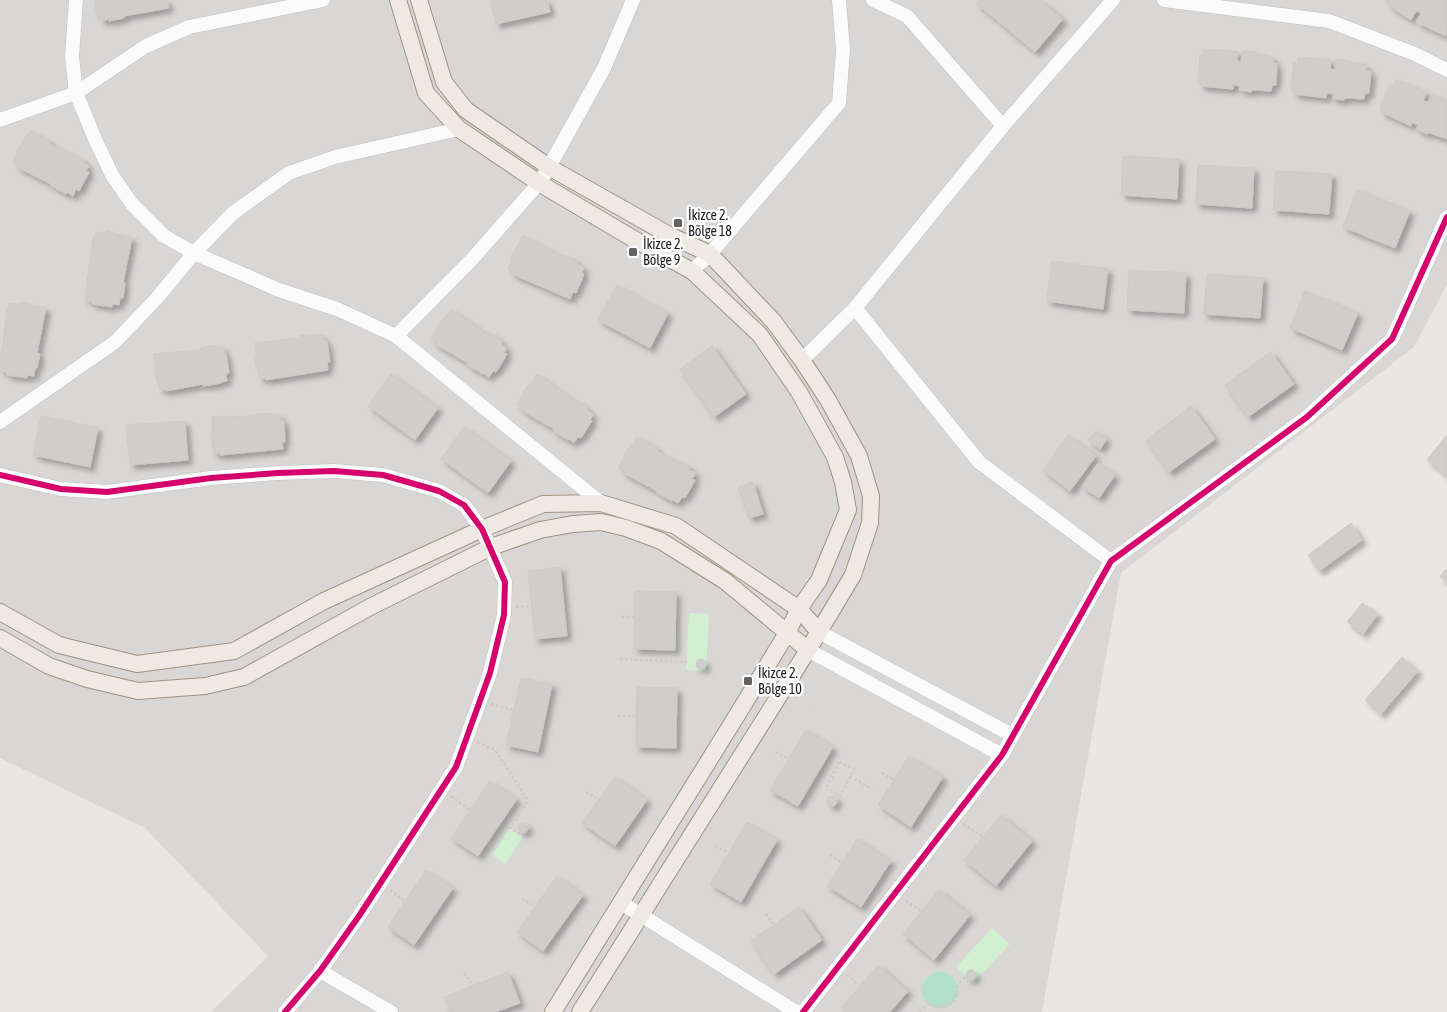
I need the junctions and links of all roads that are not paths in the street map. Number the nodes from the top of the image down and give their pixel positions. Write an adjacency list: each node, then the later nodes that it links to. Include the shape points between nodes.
1 (76, 0): 11 (street, via 72,57)
2 (323, 0): 11 (street, via 189,27 146,46)
3 (398, 0): 14 (main road, via 426,93)
4 (419, 0): 15 (main road, via 444,82 460,103)
5 (632, 0): 15 (street, via 604,68)
6 (839, 0): 19 (street, via 843,50 839,102)
7 (873, 0): 13 (street, via 906,16)
8 (1113, 0): 13 (street)
9 (1164, 0): 10 (street, via 1329,21 1415,54)
10 (1447, 70)
11 (76, 93): 12 (street); 18 (street, via 112,175 132,204 164,236)
12 (0, 120)
13 (1004, 126): 21 (street)
14 (459, 129): 16 (main road); 18 (street, via 335,157 289,173 232,213)
15 (549, 167): 16 (street); 19 (main road, via 669,235)
16 (539, 183): 20 (main road); 22 (street, via 473,258)
17 (1447, 217): 29 (street, via 1392,338 1307,416)
18 (194, 253): 22 (street, via 279,290 337,309); 24 (street, via 115,342)
19 (710, 254): 20 (street); 23 (main road, via 774,322)
20 (692, 271): 30 (main road, via 760,335 799,392 835,457 844,482 848,510 819,580)
21 (855, 308): 23 (street); 29 (street, via 979,462)
22 (396, 336): 26 (street)
23 (802, 360): 32 (main road, via 859,456 871,496 870,523 853,574)
24 (0, 422)
25 (0, 475): 27 (street, via 62,489 106,492 278,473 334,471 383,476 439,491 464,505)
26 (601, 503): 27 (main road, via 543,504); 30 (main road, via 676,526)
27 (482, 529): 28 (street); 31 (main road, via 324,601 234,651 136,664 59,645)
28 (491, 547): 33 (main road, via 540,530 573,524 602,522 626,528 661,541 725,581); 34 (main road, via 370,607 244,677 205,686 138,691 49,666); 40 (street, via 505,582 504,615 490,673 456,767)
29 (1111, 561): 36 (street)
30 (798, 609): 32 (main road); 33 (main road)
31 (0, 612)
32 (819, 632): 35 (main road); 36 (street)
33 (787, 634): 35 (main road); 38 (main road)
34 (0, 638)
35 (808, 650): 37 (street); 39 (main road)
36 (1012, 735): 37 (street)
37 (1002, 755): 46 (street)
38 (620, 902): 39 (street); 43 (main road)
39 (641, 915): 44 (main road); 45 (street)
40 (320, 971): 41 (street); 42 (street)
41 (285, 1012)
42 (391, 1012)
43 (553, 1012)
44 (580, 1012)
45 (796, 1012)
46 (804, 1012)

